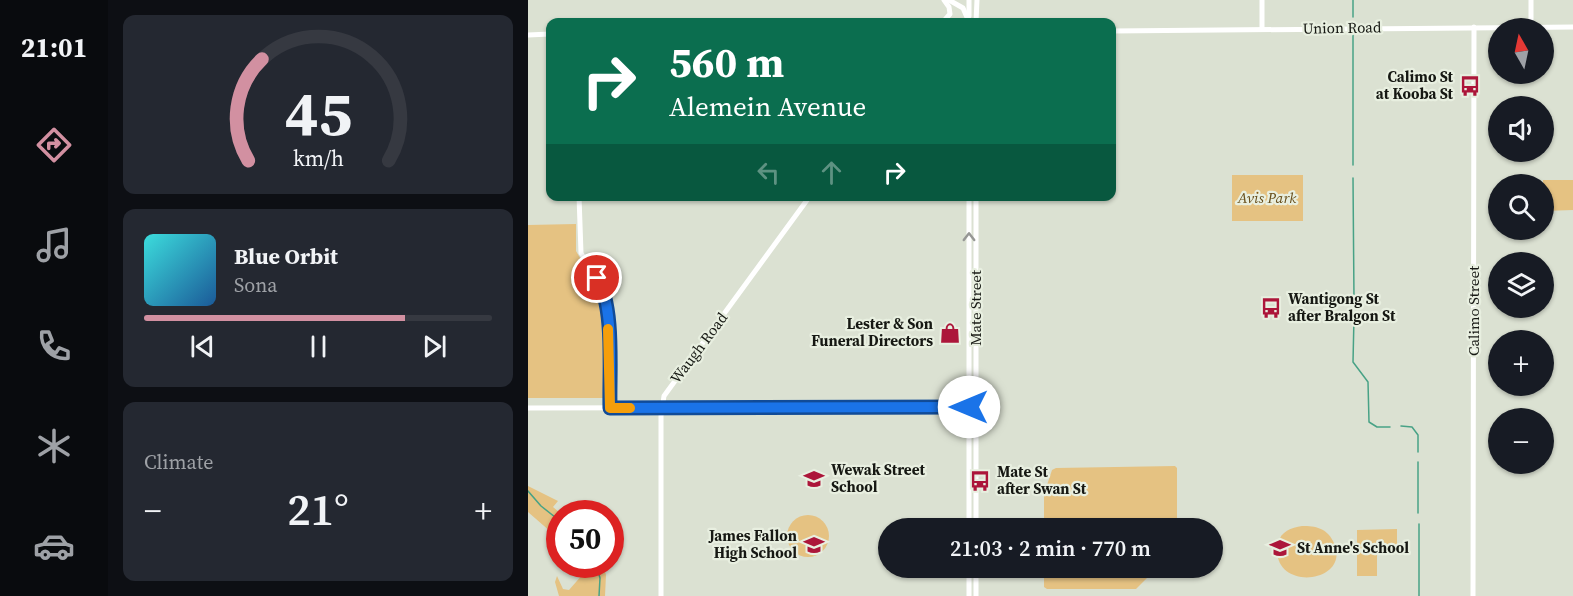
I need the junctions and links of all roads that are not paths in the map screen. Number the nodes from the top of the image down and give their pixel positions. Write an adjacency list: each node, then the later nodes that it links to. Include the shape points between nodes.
1 (944, 0): 8 (main road, via 950,14)
2 (949, 0): 9 (main road, via 963,8)
3 (968, 0): 7 (main road); 10 (main road)
4 (977, 0): 7 (main road)
5 (1262, 0): 17 (main road)
6 (1531, 0): 12 (main road)
7 (976, 11): 11 (main road)
8 (946, 18)
9 (967, 18)
10 (969, 18)
11 (976, 18)
12 (1531, 18)
13 (1474, 27): 14 (main road, Union Road); 17 (main road, Union Road); 36 (main road, Calimo Street)
14 (1488, 27)
15 (1554, 27): 16 (main road, Union Road)
16 (1573, 27)
17 (1262, 29): 18 (main road, Union Road)
18 (1116, 31)
19 (546, 34): 20 (main road)
20 (528, 35)
21 (579, 201): 28 (main road, via 581,253 603,287 607,304)
22 (806, 201): 25 (main road, Waugh Road, via 666,393)
23 (969, 201): 26 (main road, Mate Street, one-way to 23)
24 (976, 201): 26 (main road, Mate Street)
25 (662, 407): 26 (main road); 28 (main road); 33 (main road, Waugh Road)
26 (972, 407): 29 (main road, Mate Street); 30 (main road, Mate Street)
27 (528, 408): 28 (main road)
28 (610, 408)
29 (969, 518)
30 (976, 518)
31 (969, 578): 34 (main road)
32 (976, 578): 35 (main road)
33 (661, 596)
34 (969, 596)
35 (976, 596)
36 (1473, 596)

